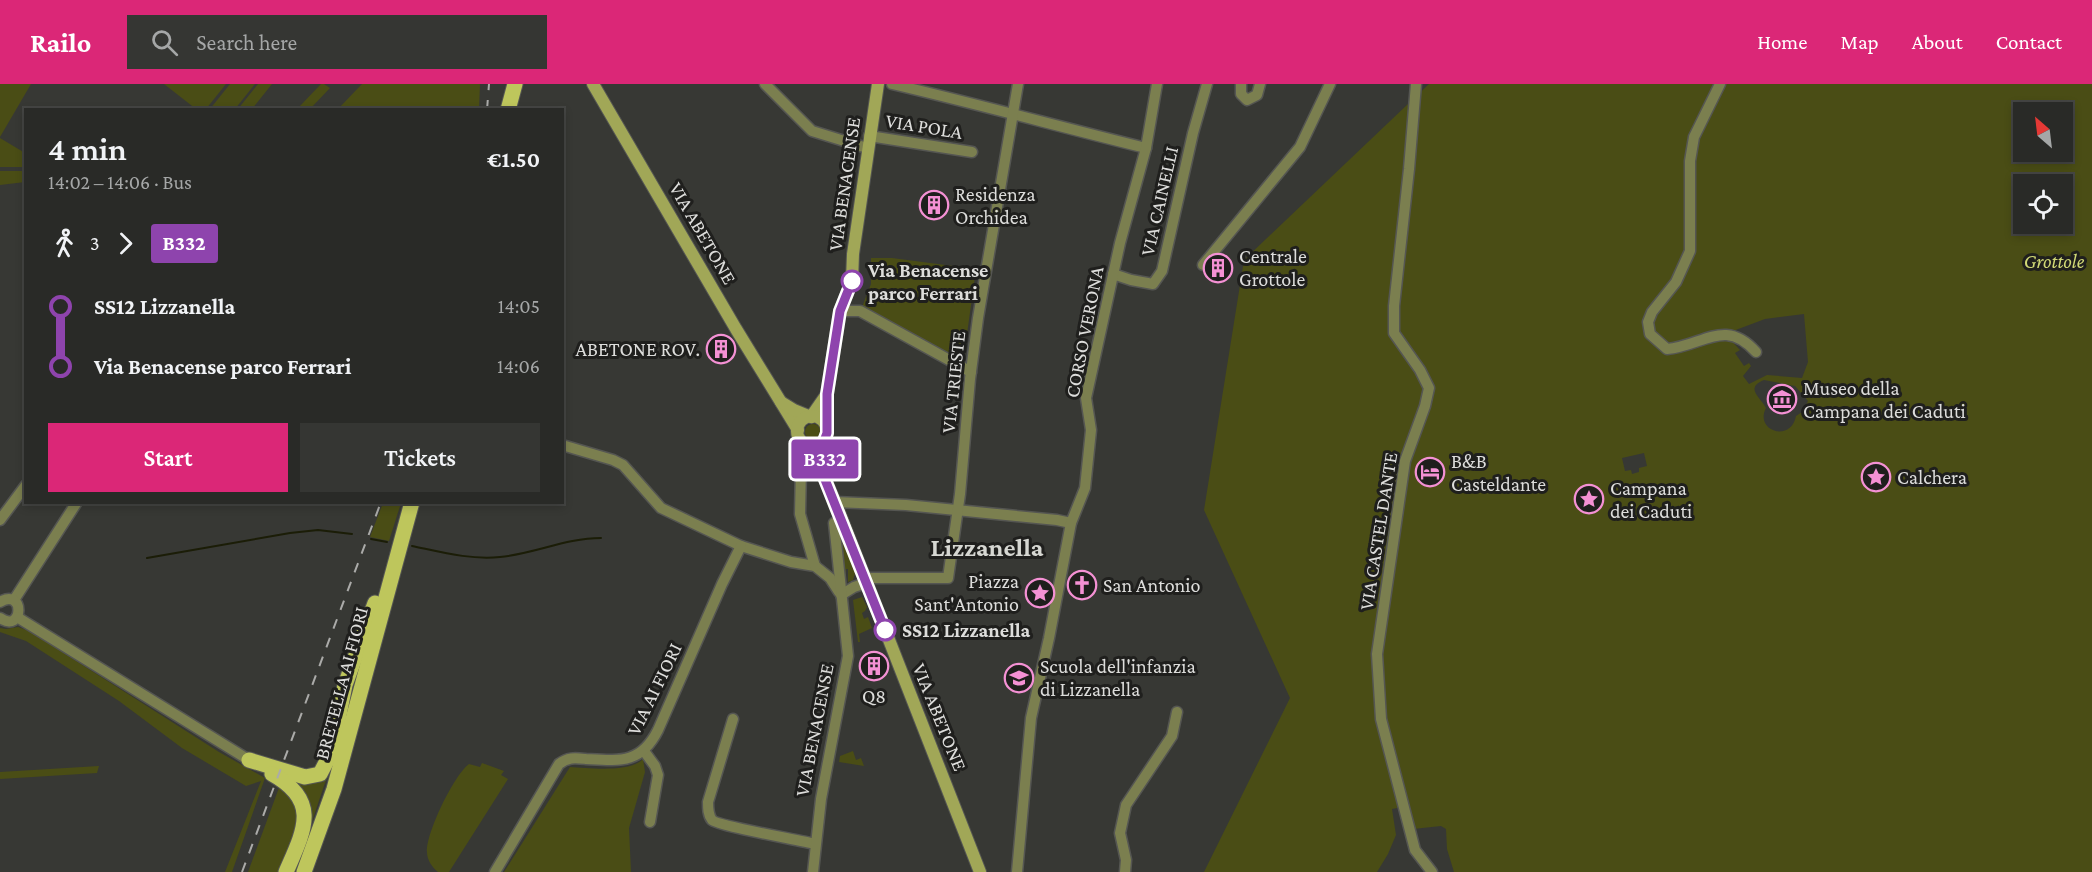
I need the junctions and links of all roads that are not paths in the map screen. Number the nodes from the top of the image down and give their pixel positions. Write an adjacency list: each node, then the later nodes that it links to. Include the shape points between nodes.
1 (515, 84): 14 (main road)
2 (593, 84): 25 (main road, VIA ABETONE)
3 (765, 84): 16 (street, VIA POLA, via 812,131)
4 (878, 84): 16 (main road, VIA BENACENSE)
5 (892, 84): 15 (street)
6 (1018, 84): 15 (street, VIA TRIESTE)
7 (1157, 84): 17 (street, CORSO VERONA)
8 (1207, 84): 20 (street, VIA CAINELLI, via 1162,271 1153,284)
9 (1241, 84): 10 (street, via 1241,94 1247,100 1257,95)
10 (1260, 84)
11 (1330, 84): 19 (street, via 1300,147)
12 (1416, 84): 64 (street, VIA CASTEL DANTE, via 1394,333 1429,388 1405,461 1377,654 1381,719 1415,850)
13 (1720, 84): 22 (street, via 1692,145 1690,251 1676,282 1648,322 1650,334 1667,349 1724,334 1745,340)
14 (509, 108)
15 (1013, 113): 17 (street); 23 (street, VIA TRIESTE)
16 (868, 142): 18 (street, VIA POLA); 21 (main road, VIA BENACENSE, via 852,281)
17 (1146, 148): 20 (street, CORSO VERONA)
18 (972, 153)
19 (1203, 265)
20 (1113, 274): 41 (street, CORSO VERONA, via 1086,398 1091,430 1085,488)
21 (840, 311): 23 (street, via 860,311); 24 (main road, VIA BENACENSE)
22 (1756, 352)
23 (971, 372): 38 (street, VIA TRIESTE)
24 (827, 394): 26 (main road, VIA BENACENSE); 27 (main road, VIA BENACENSE)
25 (780, 402): 26 (main road); 28 (main road, VIA ABETONE)
26 (811, 417): 27 (main road); 28 (main road, via 802,421)
27 (826, 425): 29 (main road)
28 (798, 430): 30 (main road)
29 (824, 441): 30 (main road, via 813,446); 33 (main road)
30 (805, 444): 33 (main road, VIA ABETONE)
31 (564, 446): 43 (street, via 623,465 661,508)
32 (801, 468): 44 (street, via 800,514)
33 (824, 477): 35 (main road, VIA ABETONE)
34 (24, 487): 39 (street)
35 (835, 502): 38 (street); 45 (main road, VIA ABETONE)
36 (76, 504): 47 (street)
37 (411, 504): 42 (main road, BRETELLA AI FIORI)
38 (957, 510): 41 (street); 45 (street, VIA TRIESTE, via 948,578)
39 (0, 520)
40 (834, 523): 46 (street, VIA BENACENSE)
41 (1071, 523): 62 (street, CORSO VERONA, via 1031,718)
42 (401, 539): 54 (main road, via 345,685 324,770 305,777); 58 (main road, BRETELLA AI FIORI, via 334,789)
43 (741, 546): 44 (street); 53 (street, VIA AI FIORI, via 658,730)
44 (815, 566): 46 (street, via 830,578)
45 (865, 580): 46 (street); 61 (main road, VIA ABETONE)
46 (841, 595): 56 (street, VIA BENACENSE, via 848,656)
47 (14, 600): 48 (street); 49 (street, via 19,608)
48 (0, 602)
49 (17, 617): 50 (street, via 8,621); 54 (street)
50 (0, 618)
51 (1177, 712): 63 (street, via 1172,736 1126,805 1120,833)
52 (733, 719): 56 (street, via 708,802 713,821)
53 (644, 751): 55 (street, via 658,775); 59 (street, VIA AI FIORI, via 629,758 570,758 559,764)
54 (249, 760): 57 (main road, via 283,780 303,807 303,831)
55 (650, 822)
56 (815, 844): 60 (street, VIA BENACENSE)
57 (286, 872)
58 (304, 872)
59 (495, 872)
60 (813, 872)
61 (980, 872)
62 (1017, 872)
63 (1125, 872)
64 (1432, 872)

